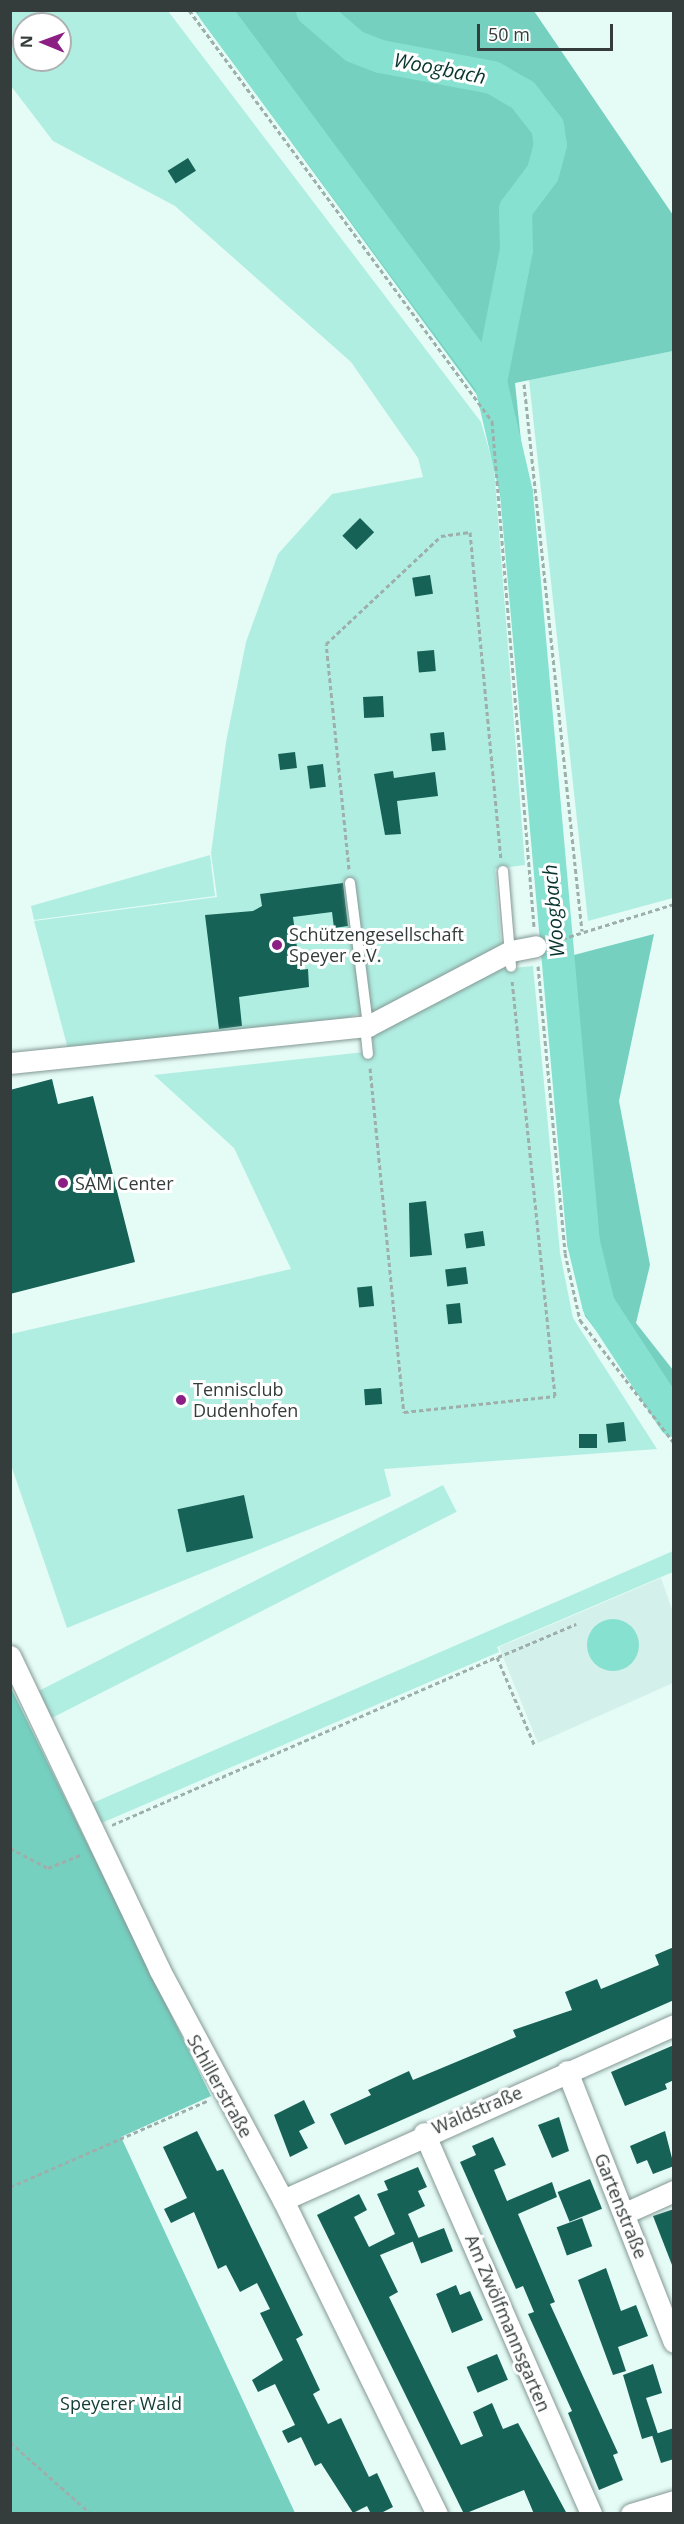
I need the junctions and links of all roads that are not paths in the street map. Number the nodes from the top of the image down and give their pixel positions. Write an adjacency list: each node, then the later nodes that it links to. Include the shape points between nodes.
1 (502, 871): 4 (lane)
2 (350, 883): 5 (lane)
3 (536, 946): 4 (street)
4 (511, 959): 5 (street)
5 (367, 1026): 6 (lane); 7 (street)
6 (368, 1054)
7 (10, 1063)
8 (10, 1656): 13 (street, Schillerstraße, via 223,2095)
9 (674, 2025): 10 (street, Waldstraße)
10 (567, 2071): 11 (street, Waldstraße); 14 (street, Gartenstraße)
11 (424, 2133): 13 (street, Waldstraße); 18 (street, Am Zwölfmannsgarten)
12 (674, 2192): 14 (street)
13 (283, 2200): 17 (street, Schillerstraße)
14 (625, 2213): 15 (street, Gartenstraße)
15 (674, 2342)
16 (674, 2501): 19 (street)
17 (436, 2514)
18 (591, 2514)
19 (631, 2514)

